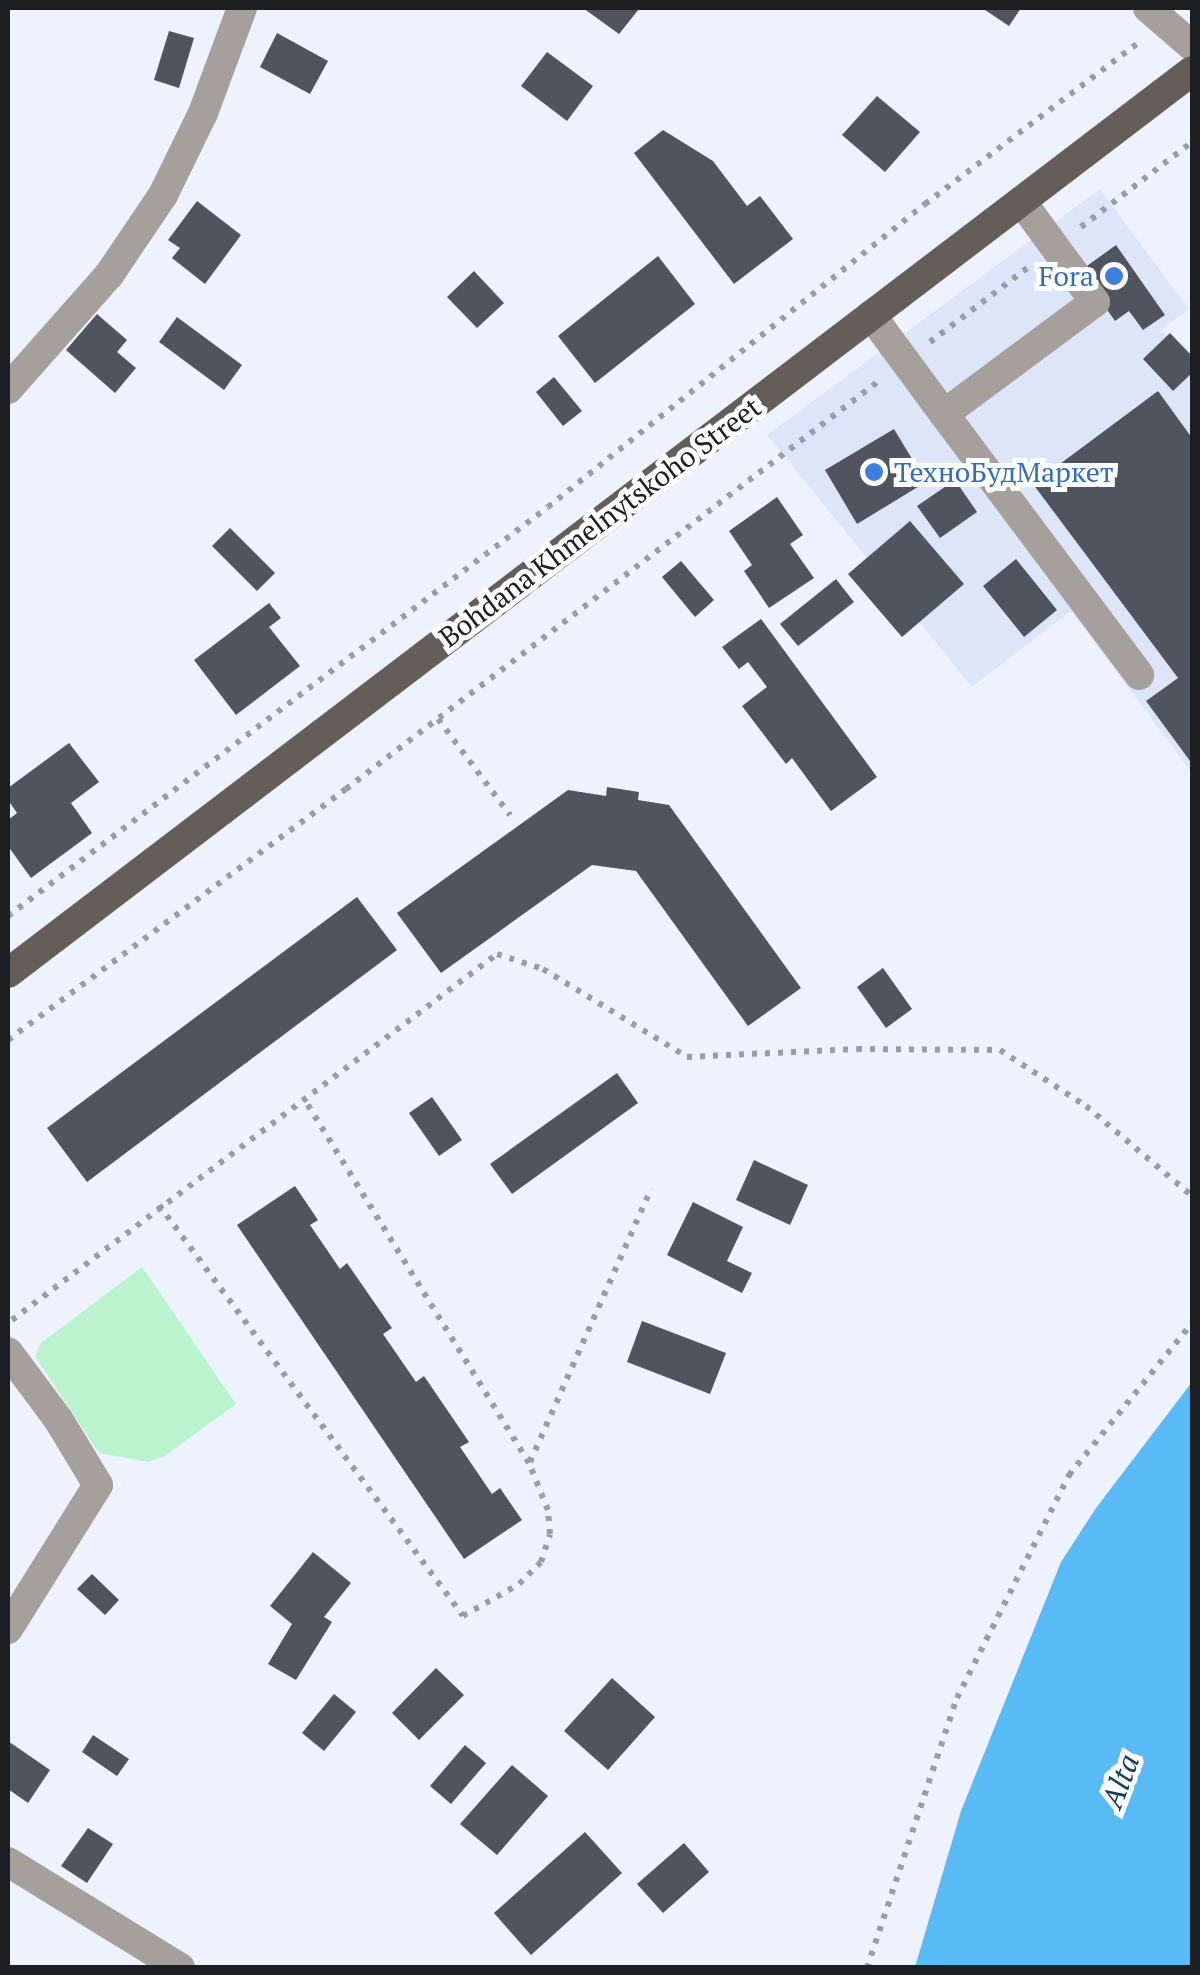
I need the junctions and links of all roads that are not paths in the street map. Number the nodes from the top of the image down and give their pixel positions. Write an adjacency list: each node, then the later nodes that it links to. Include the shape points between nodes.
1 (242, 8): 7 (street, via 203,113 163,194 109,274)
2 (1157, 14): 3 (street)
3 (1192, 46)
4 (1192, 71): 5 (main road, Bohdana Khmelnytskoho Street)
5 (1021, 201): 6 (main road, Bohdana Khmelnytskoho Street); 8 (street, via 1096,302)
6 (871, 315): 8 (street); 10 (main road, Bohdana Khmelnytskoho Street)
7 (8, 389)
8 (944, 414): 9 (street)
9 (1139, 675)
10 (8, 973)
11 (8, 1352): 12 (street, via 98,1485)
12 (8, 1629)
13 (8, 1862): 14 (street)
14 (180, 1968)

